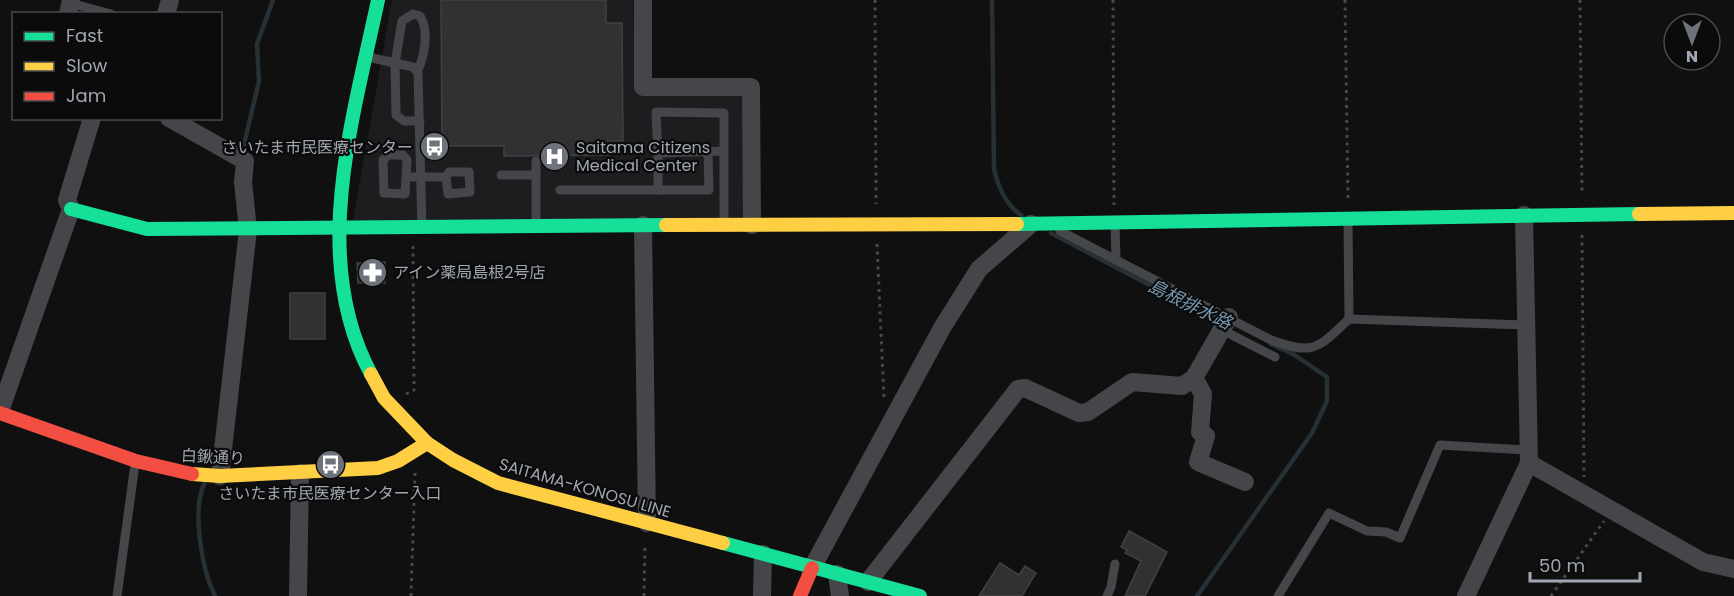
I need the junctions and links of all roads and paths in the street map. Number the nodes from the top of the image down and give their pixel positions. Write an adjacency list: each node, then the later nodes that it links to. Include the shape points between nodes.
1 (378, 0): 9 (street, SAITAMA-KONOSU LINE)
2 (643, 0): 35 (street, via 643,87 751,87)
3 (875, 0): 36 (path)
4 (1113, 0): 31 (path)
5 (1345, 0): 30 (path)
6 (1580, 0): 29 (path)
7 (70, 5): 8 (lane)
8 (102, 12)
9 (367, 57): 10 (lane); 39 (street, SAITAMA-KONOSU LINE, via 342,189)
10 (395, 63): 11 (lane); 11 (lane, via 402,21 415,14 424,25 424,57); 14 (lane, via 396,115 401,120)
11 (417, 71): 14 (lane)
12 (91, 120): 26 (street, via 67,200)
13 (173, 120): 40 (street, via 245,161)
14 (420, 121): 22 (lane)
15 (708, 152): 16 (lane); 17 (lane); 25 (lane, via 709,190)
16 (724, 152): 17 (lane, via 724,113 657,112); 34 (lane)
17 (658, 153): 25 (lane)
18 (536, 161): 20 (lane)
19 (501, 175): 20 (lane)
20 (536, 175): 37 (lane)
21 (407, 177): 21 (lane, via 405,194 384,193 385,156 405,157); 22 (lane)
22 (421, 177): 23 (lane); 38 (lane)
23 (446, 177)
24 (560, 190): 25 (lane)
25 (658, 190)
26 (71, 209): 40 (street, via 147,229); 48 (street)
27 (1734, 213): 29 (street)
28 (1524, 215): 29 (street); 30 (street); 44 (street)
29 (1582, 215): 57 (path)
30 (1348, 219): 31 (street); 42 (lane)
31 (1114, 222): 32 (street); 41 (lane)
32 (1038, 224): 36 (street); 41 (lane); 49 (street, via 979,269 942,328)
33 (643, 225): 34 (street); 37 (street); 59 (street)
34 (724, 225): 35 (street)
35 (752, 225): 36 (street)
36 (876, 225): 49 (path)
37 (536, 226): 38 (street)
38 (417, 227): 39 (street); 47 (path, via 414,390)
39 (339, 228): 40 (street); 50 (street, SAITAMA-KONOSU LINE, via 343,304 362,361 385,401)
40 (248, 230): 55 (street)
41 (1116, 260): 43 (lane)
42 (1349, 319): 43 (lane, via 1320,346 1298,349); 44 (lane)
43 (1226, 324): 45 (lane); 46 (street)
44 (1525, 325): 51 (street)
45 (1275, 357)
46 (1194, 378): 56 (street, via 1203,394 1200,432 1206,436 1198,462); 65 (street, via 1182,386 1132,382 1088,412 1079,413 1025,388 1018,389)
47 (405, 395)
48 (0, 412): 52 (street, 白鍬通り)
49 (886, 434): 62 (street)
50 (427, 443): 53 (street, 白鍬通り, via 378,468); 59 (street, SAITAMA-KONOSU LINE, via 498,483)
51 (1528, 456): 57 (street); 75 (lane, via 1440,445 1400,538 1367,531 1329,513); 76 (street)
52 (136, 461): 55 (street, 白鍬通り); 66 (lane)
53 (300, 473): 55 (street, 白鍬通り); 67 (street)
54 (415, 473): 68 (path)
55 (212, 476)
56 (1245, 482)
57 (1584, 494): 58 (street)
58 (1611, 510): 63 (street, via 1703,562); 77 (path)
59 (647, 523): 60 (street, SAITAMA-KONOSU LINE); 69 (path)
60 (763, 554): 62 (street, SAITAMA-KONOSU LINE); 70 (street)
61 (1115, 564): 74 (lane)
62 (812, 568): 64 (street, SAITAMA-KONOSU LINE); 71 (street)
63 (1734, 569)
64 (837, 574): 65 (street, SAITAMA-KONOSU LINE); 72 (street)
65 (868, 582): 73 (street, SAITAMA-KONOSU LINE)
66 (117, 596)
67 (298, 596)
68 (411, 596)
69 (644, 596)
70 (762, 596)
71 (800, 596)
72 (840, 596)
73 (920, 596)
74 (1107, 596)
75 (1278, 596)
76 (1466, 596)
77 (1551, 596)

